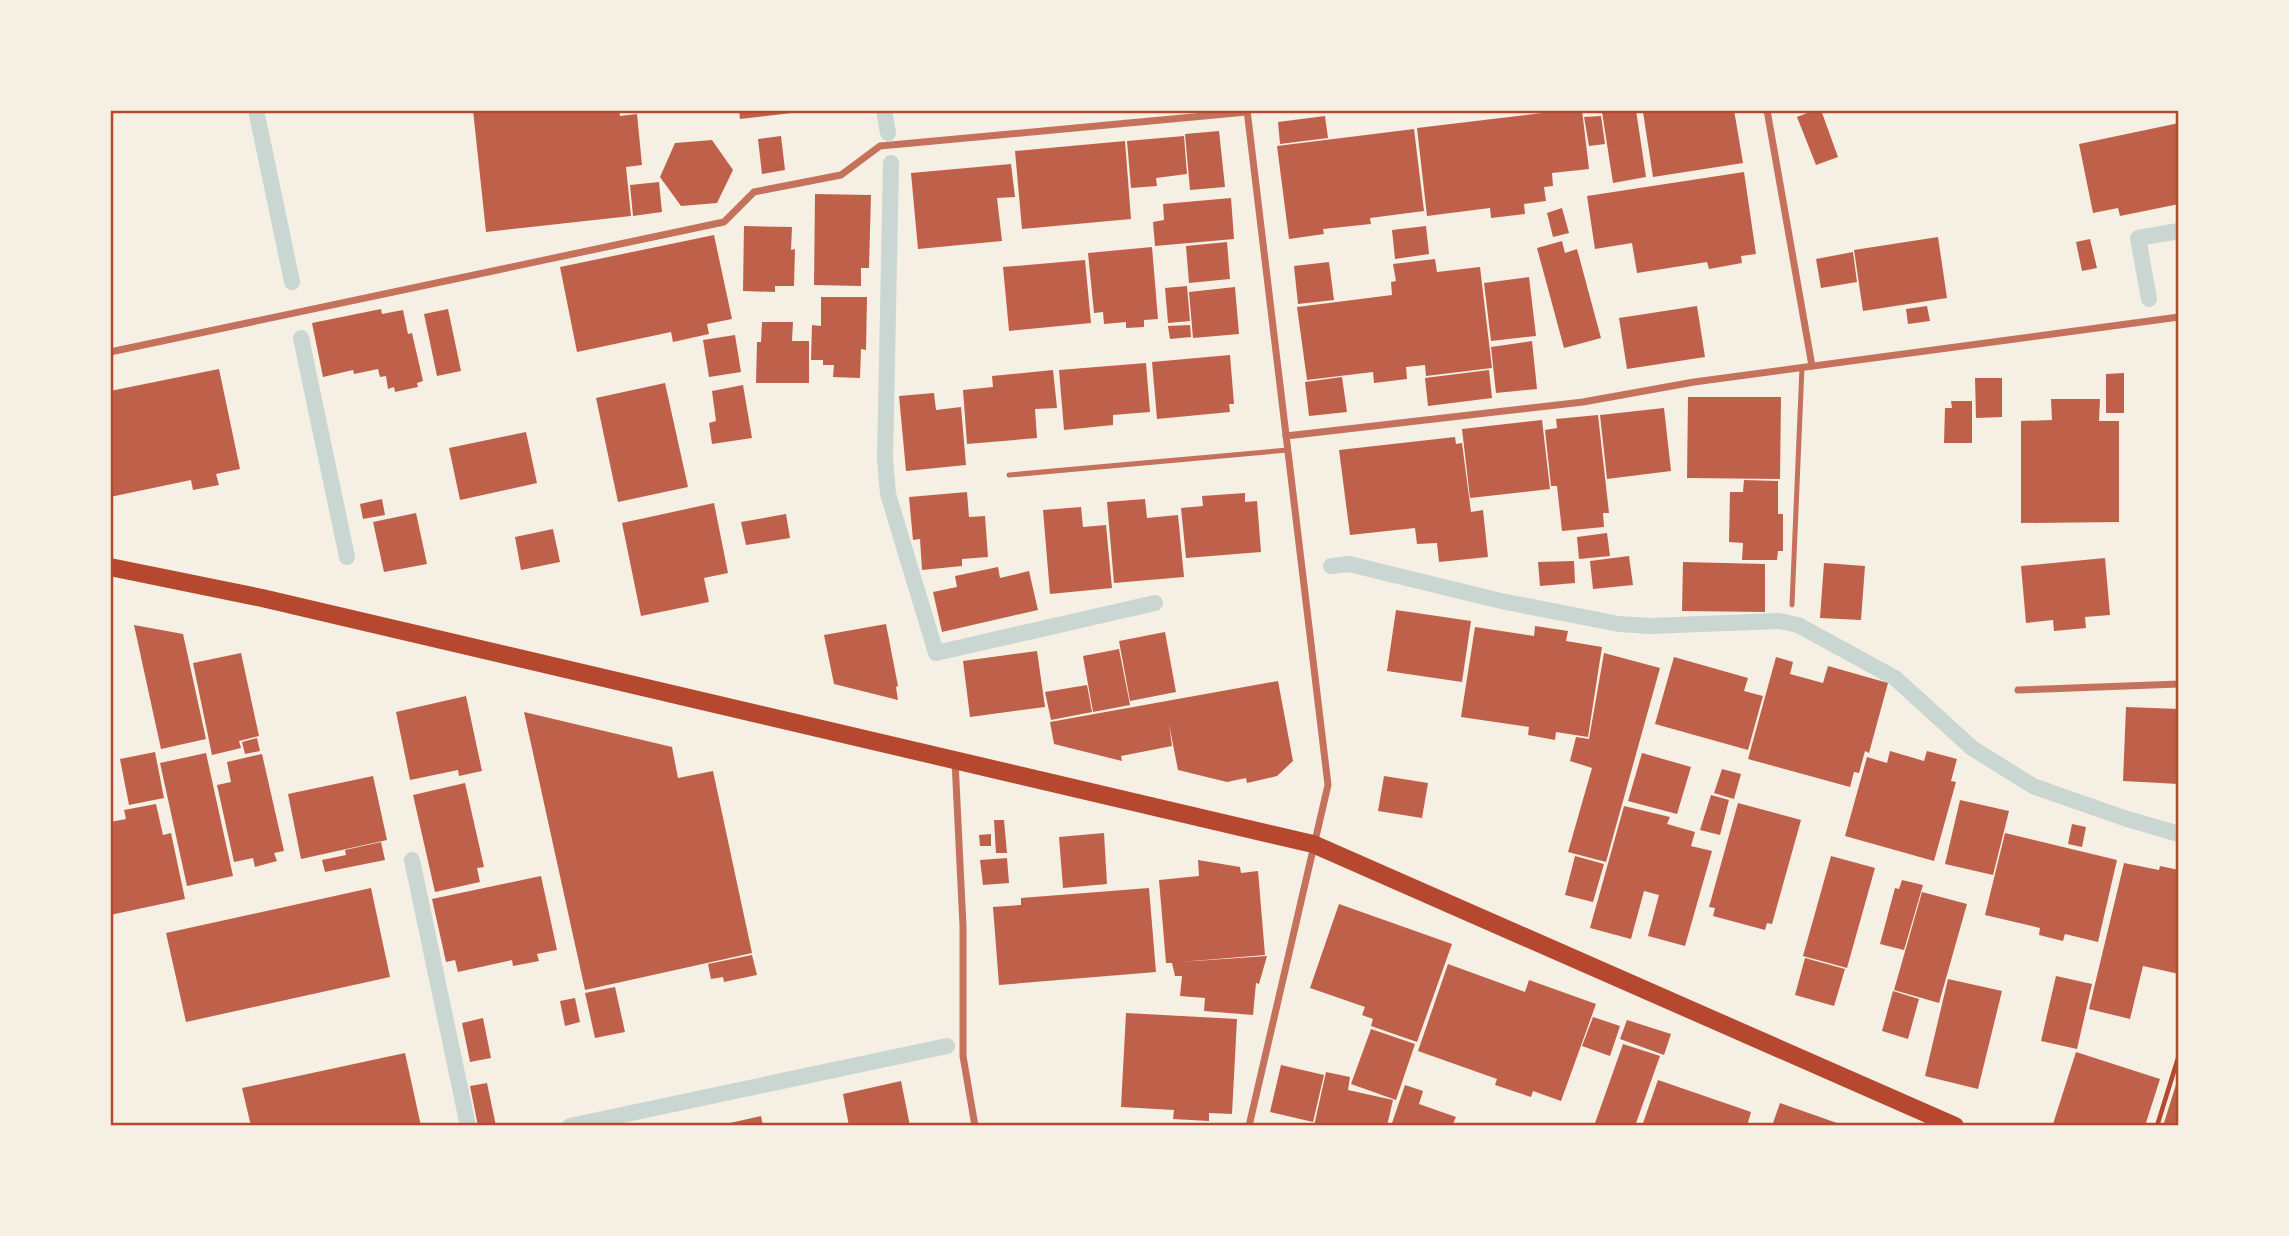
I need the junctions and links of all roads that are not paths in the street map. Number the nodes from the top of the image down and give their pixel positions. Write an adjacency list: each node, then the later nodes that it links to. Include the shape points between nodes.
1 (1767, 110): 5 (street)
2 (1247, 111): 4 (street, via 880,146 841,175 754,192 723,222); 7 (street)
3 (2179, 317): 5 (street)
4 (110, 352)
5 (1812, 366): 6 (street)
6 (1802, 367): 7 (street, via 1583,402); 11 (lane)
7 (1286, 436): 8 (street)
8 (1288, 450): 9 (lane); 15 (street, via 1328,785)
9 (1009, 475)
10 (110, 568): 14 (main road, via 275,601)
11 (1792, 605)
12 (2179, 684): 13 (street)
13 (2018, 690)
14 (955, 760): 15 (main road); 16 (street, via 963,926 963,1056)
15 (1313, 844): 17 (street); 18 (main road)
16 (975, 1126)
17 (1249, 1126)
18 (1955, 1126)

